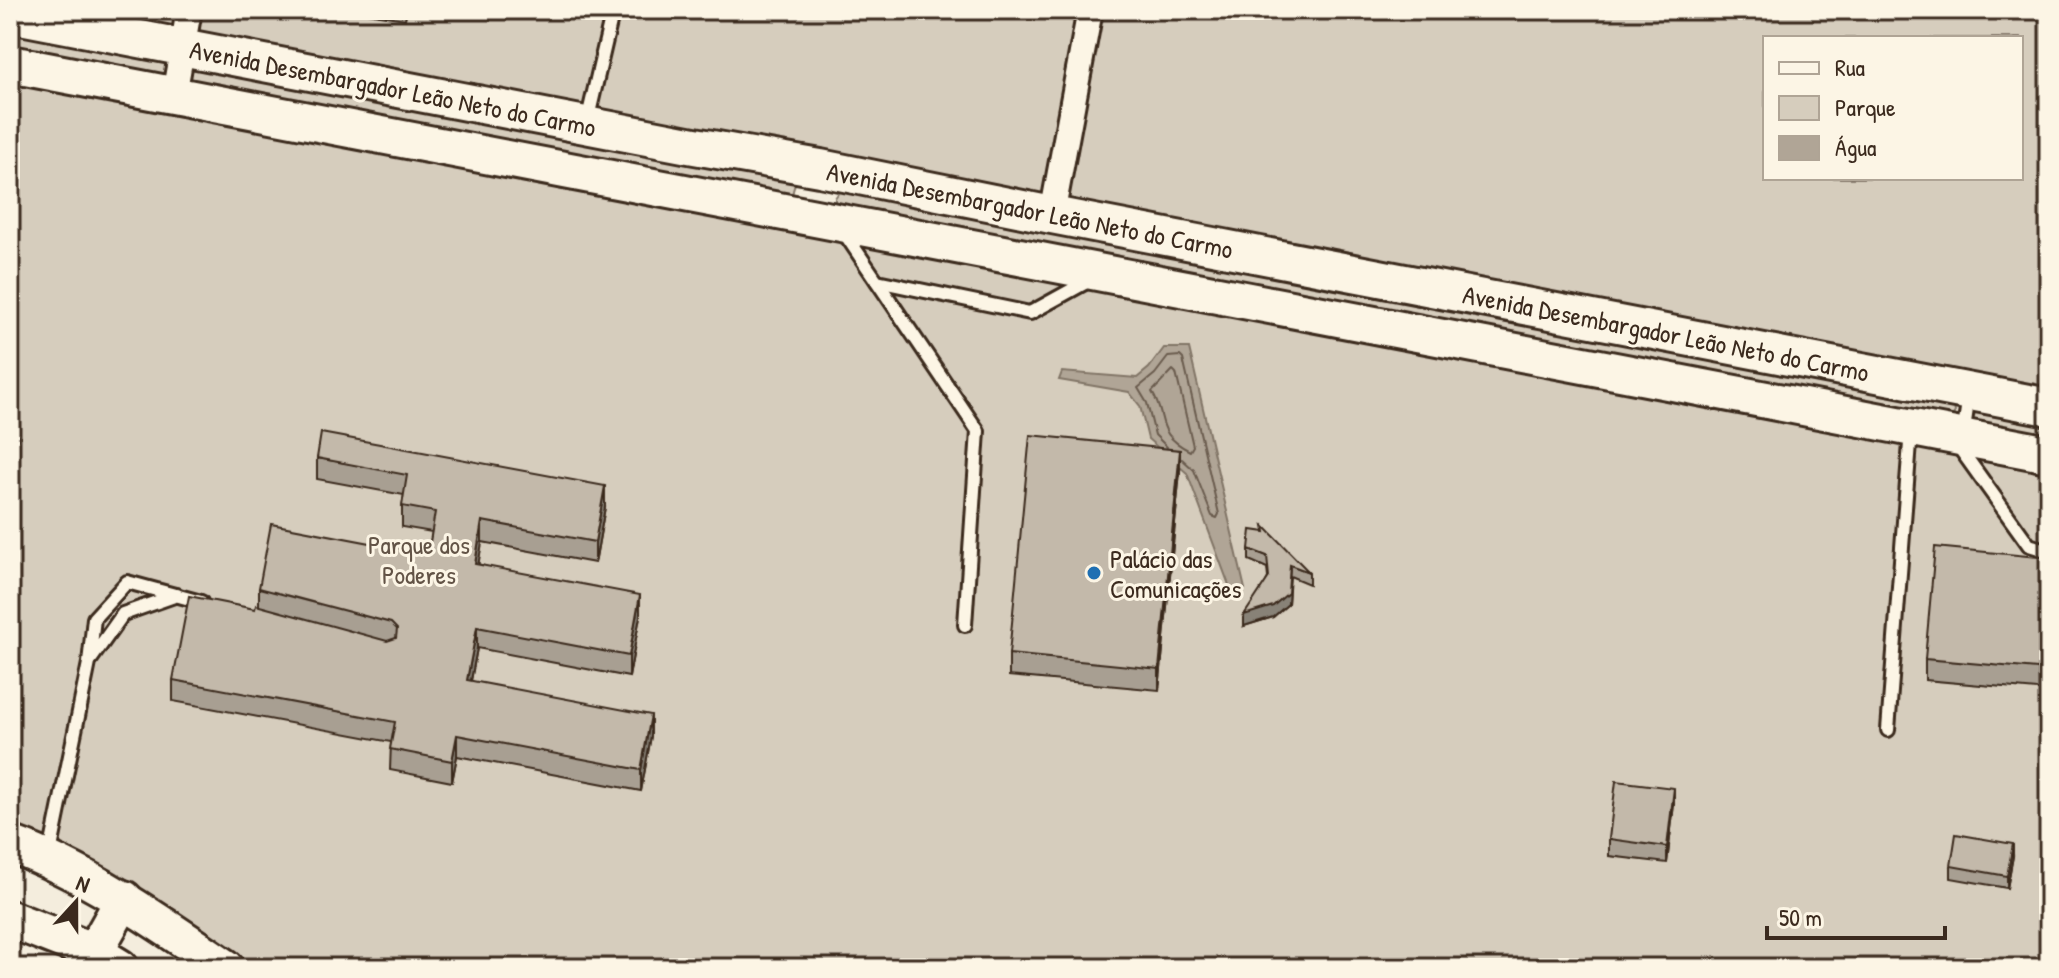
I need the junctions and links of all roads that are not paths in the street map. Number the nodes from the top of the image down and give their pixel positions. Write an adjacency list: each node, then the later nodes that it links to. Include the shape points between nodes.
1 (189, 10): 6 (street)
2 (613, 10): 9 (lane)
3 (1090, 10): 11 (street)
4 (10, 14): 5 (main road, Avenida Desembargador Leão Neto do Carmo)
5 (79, 20): 6 (main road, Avenida Desembargador Leão Neto do Carmo)
6 (182, 47): 8 (street); 9 (main road, Avenida Desembargador Leão Neto do Carmo)
7 (10, 64): 8 (main road, Avenida Desembargador Leão Neto do Carmo)
8 (174, 95): 12 (main road, Avenida Desembargador Leão Neto do Carmo)
9 (587, 125): 10 (main road, Avenida Desembargador Leão Neto do Carmo)
10 (820, 168): 11 (main road, Avenida Desembargador Leão Neto do Carmo); 12 (main road)
11 (1052, 215): 15 (main road, Avenida Desembargador Leão Neto do Carmo)
12 (824, 220): 13 (main road, Avenida Desembargador Leão Neto do Carmo); 14 (lane)
13 (1104, 273): 14 (lane, via 1030,313); 17 (main road, Avenida Desembargador Leão Neto do Carmo)
14 (877, 281): 23 (lane, via 978,431)
15 (1970, 392): 16 (main road, Avenida Desembargador Leão Neto do Carmo); 18 (lane)
16 (2049, 407)
17 (1911, 427): 18 (main road, Avenida Desembargador Leão Neto do Carmo); 25 (lane)
18 (1962, 437): 19 (main road, Avenida Desembargador Leão Neto do Carmo); 20 (lane, via 1961,450 2029,545)
19 (2049, 454)
20 (2049, 551)
21 (177, 595): 22 (lane); 24 (lane, via 123,614); 24 (lane, via 127,582 94,618)
22 (207, 603)
23 (965, 625)
24 (89, 663): 27 (lane)
25 (1888, 730)
26 (10, 844): 27 (main road)
27 (49, 858): 28 (main road)
28 (124, 899): 30 (main road); 31 (main road)
29 (10, 919): 30 (main road)
30 (107, 960)
31 (226, 968)

